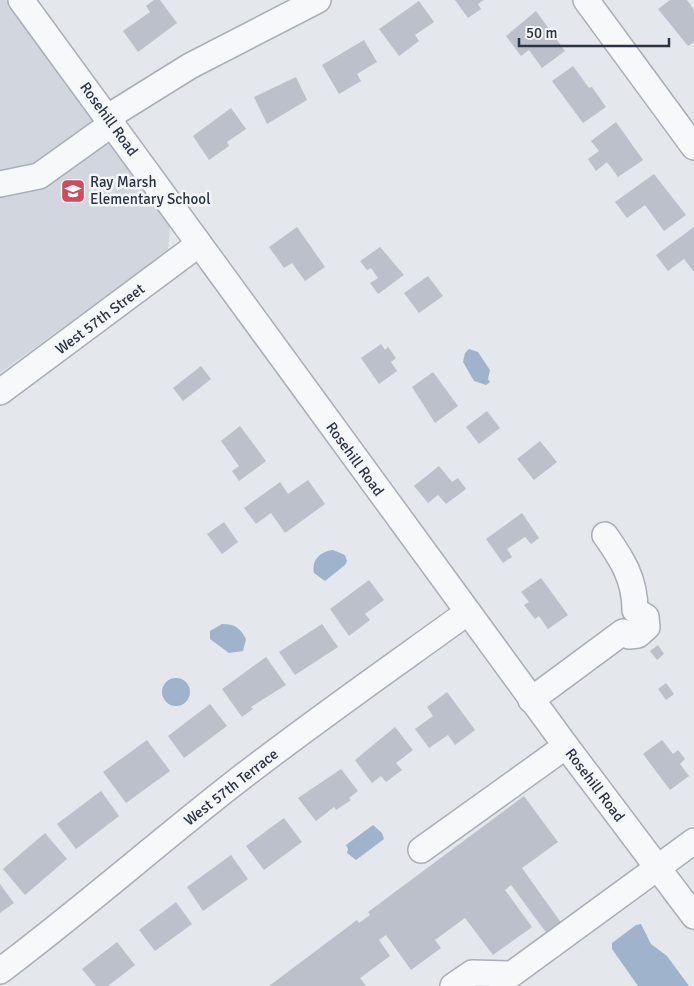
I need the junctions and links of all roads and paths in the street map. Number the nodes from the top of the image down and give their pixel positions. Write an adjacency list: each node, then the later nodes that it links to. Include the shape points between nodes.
1 (20, 0): 4 (street, Rosehill Road)
2 (318, 0): 4 (street, via 190,66)
3 (586, 0): 5 (street)
4 (110, 120): 6 (street, via 39,176); 7 (street, Rosehill Road)
5 (694, 146)
6 (0, 184)
7 (199, 244): 8 (street, West 57th Street); 10 (street, Rosehill Road)
8 (0, 392)
9 (605, 535): 11 (street, via 630,576 635,610 646,617 647,627 635,636 623,632)
10 (468, 612): 11 (street, Rosehill Road); 17 (street, West 57th Terrace, via 240,779)
11 (532, 700): 12 (street, Rosehill Road)
12 (566, 746): 14 (street); 15 (street, Rosehill Road)
13 (694, 841): 15 (street)
14 (422, 850)
15 (658, 868): 16 (street, Rosehill Road); 18 (street)
16 (694, 916)
17 (0, 971)
18 (516, 980): 19 (street, via 472,973)
19 (453, 986)

